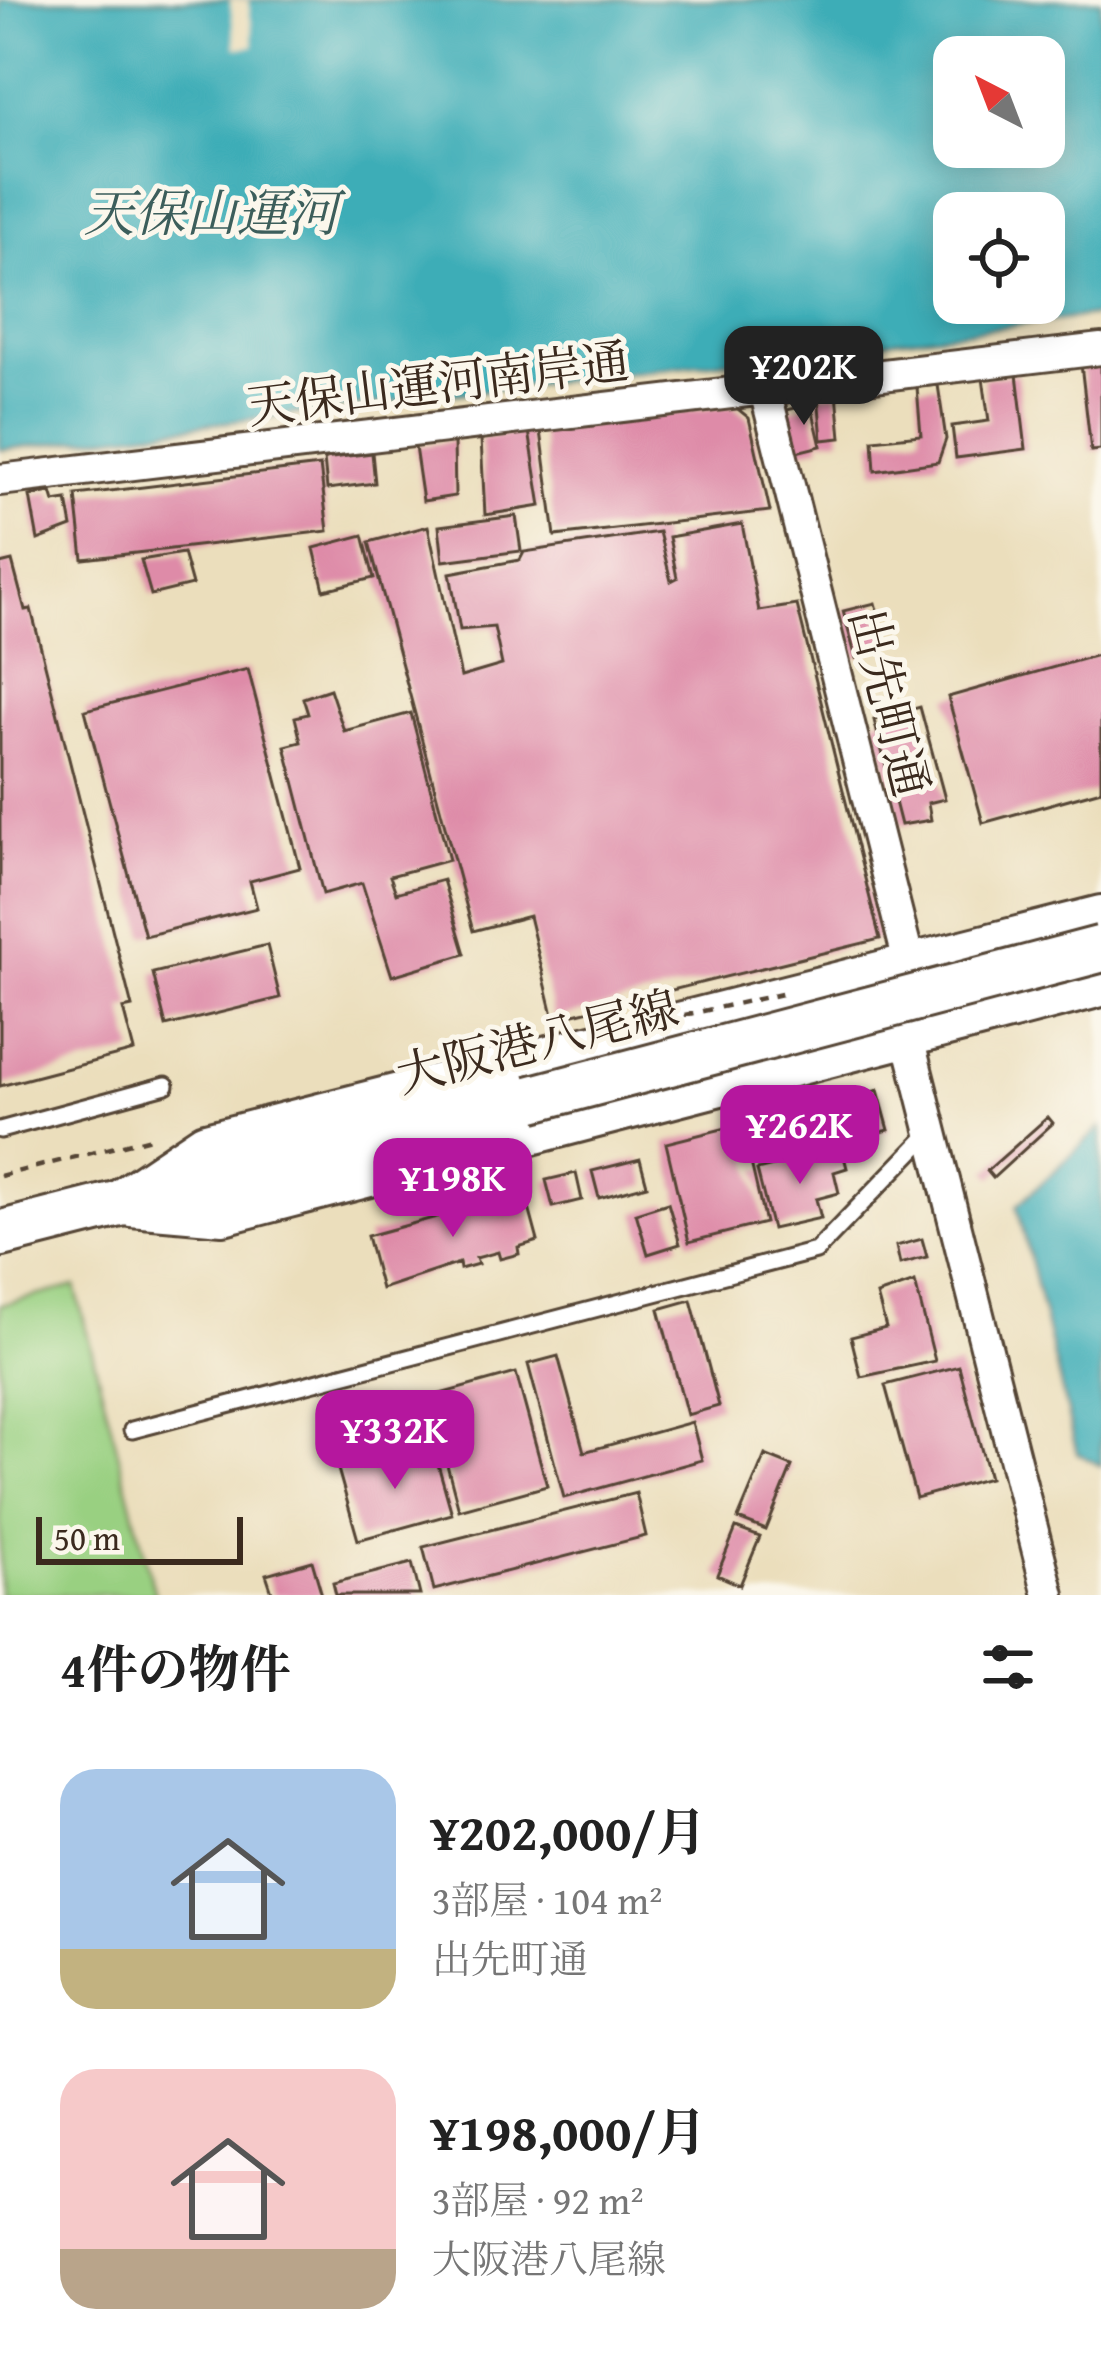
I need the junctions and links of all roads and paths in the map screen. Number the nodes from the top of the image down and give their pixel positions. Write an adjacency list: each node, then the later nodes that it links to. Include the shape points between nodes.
1 (1101, 349): 2 (street, 天保山運河南岸通)
2 (765, 390): 3 (street, 天保山運河南岸通); 6 (street, 出先町通)
3 (0, 480)
4 (1101, 917): 6 (street)
5 (1101, 949): 14 (main road, 大阪港八尾線, bridge)
6 (910, 966): 9 (street, 出先町通); 14 (street, via 206,1144)
7 (1101, 985): 9 (street)
8 (799, 994): 10 (path, bridge)
9 (908, 1038): 13 (street, 出先町通); 14 (street, via 223,1213)
10 (579, 1039)
11 (166, 1085): 12 (lane)
12 (0, 1130)
13 (930, 1133): 16 (lane, via 816,1251); 17 (street, 出先町通)
14 (118, 1204): 15 (main road, 大阪港八尾線)
15 (0, 1234)
16 (132, 1430)
17 (1049, 1595)

